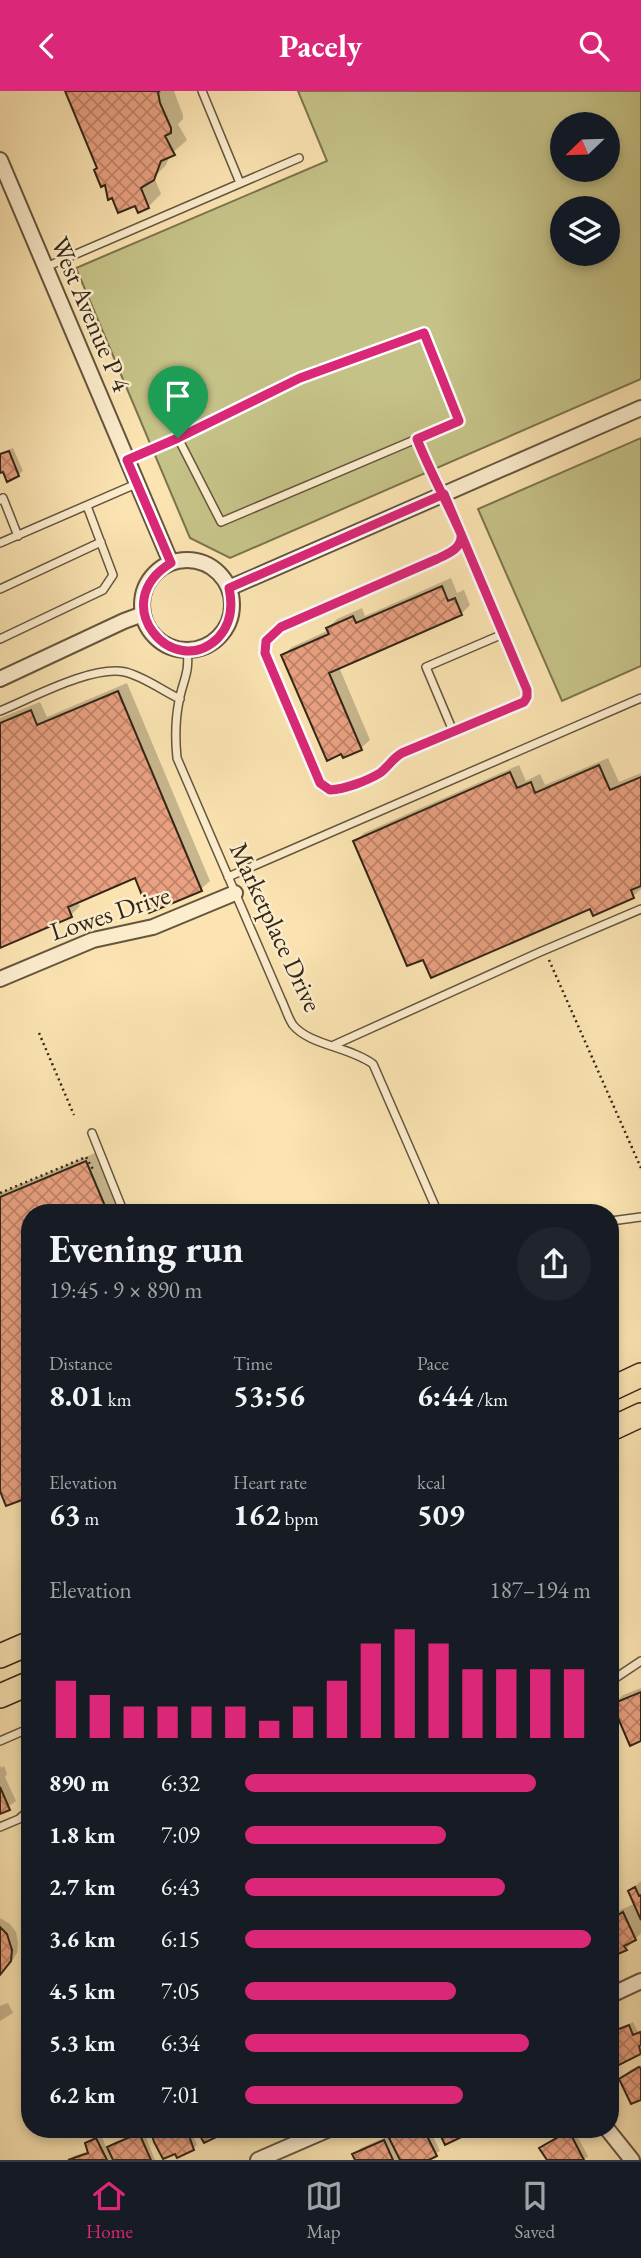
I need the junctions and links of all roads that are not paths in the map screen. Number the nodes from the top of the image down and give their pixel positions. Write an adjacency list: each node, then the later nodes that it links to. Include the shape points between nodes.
1 (202, 91): 4 (lane)
2 (299, 158): 4 (lane)
3 (0, 160): 5 (street, West Avenue P 4)
4 (240, 183): 5 (lane)
5 (45, 267): 9 (street, West Avenue P 4)
6 (641, 408): 11 (street)
7 (178, 438): 8 (lane, via 220,522); 8 (lane, via 300,378 424,333 459,421); 9 (lane)
8 (417, 439): 11 (lane)
9 (127, 460): 10 (street, West Avenue P 4)
10 (136, 484): 13 (lane); 18 (street, West Avenue P 4)
11 (444, 494): 15 (lane); 19 (street)
12 (0, 500): 14 (lane, via 3,498)
13 (87, 506): 14 (lane); 16 (lane)
14 (18, 535): 17 (lane)
15 (462, 539): 22 (lane); 29 (lane, via 453,551 437,559 281,627 266,641 265,653 325,789 343,788 379,773 395,757)
16 (101, 542): 20 (lane); 23 (lane, via 113,575 103,590)
17 (0, 543)
18 (171, 563): 19 (street, via 193,560 208,565); 21 (street, via 148,583)
19 (229, 588): 24 (street, via 231,618 224,632 213,643)
20 (0, 589)
21 (143, 614): 24 (street, via 158,639); 25 (street)
22 (503, 634): 29 (lane, via 527,697); 29 (lane, via 426,667)
23 (0, 639)
24 (187, 650): 27 (lane, Marketplace Drive, via 189,668)
25 (0, 679)
26 (641, 698): 30 (lane)
27 (180, 699): 28 (lane, via 128,672 106,671); 30 (lane, Marketplace Drive, via 174,735 177,758)
28 (0, 711)
29 (453, 731)
30 (228, 877): 31 (lane, Marketplace Drive)
31 (235, 893): 33 (street, Lowes Drive, via 153,927 104,936); 34 (lane, Marketplace Drive, via 294,1025 310,1038)
32 (641, 909): 34 (lane)
33 (0, 979)
34 (333, 1046): 37 (lane, Marketplace Drive, via 373,1064)
35 (92, 1133): 36 (lane)
36 (120, 1204)
37 (434, 1204)
38 (641, 1217): 39 (lane)
39 (619, 1220)
40 (641, 1375): 41 (main road)
41 (619, 1385)
42 (641, 1415): 43 (main road)
43 (619, 1425)
44 (21, 1647): 45 (main road)
45 (0, 1656)
46 (641, 1661): 47 (lane)
47 (619, 1676)
48 (21, 1687): 49 (main road)
49 (0, 1696)
50 (21, 1732): 51 (lane)
51 (0, 1741)
52 (21, 1817): 53 (lane)
53 (0, 1827)
54 (641, 1981): 55 (street)
55 (619, 1991)
56 (309, 2138): 59 (street)
57 (614, 2138): 58 (street)
58 (630, 2159)
59 (258, 2160)

